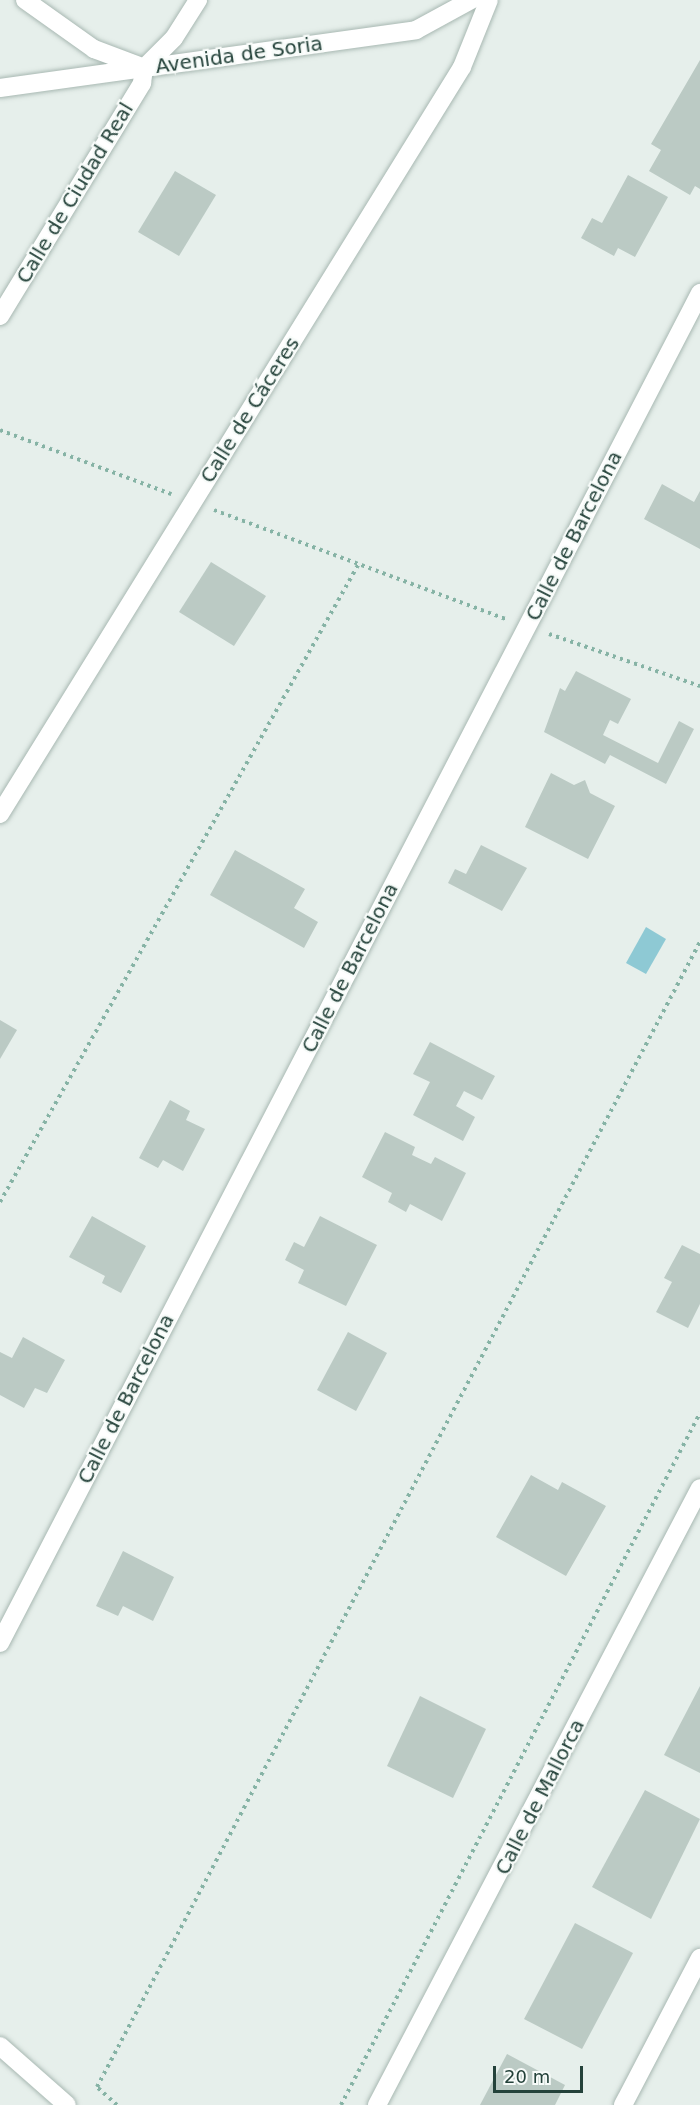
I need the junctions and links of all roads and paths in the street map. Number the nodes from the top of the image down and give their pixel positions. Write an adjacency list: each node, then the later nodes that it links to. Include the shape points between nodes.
1 (25, 0): 5 (street, via 93,49)
2 (198, 0): 5 (street, via 174,38)
3 (471, 0): 5 (street, Avenida de Soria, via 416,30)
4 (489, 0): 10 (street, Calle de Cáceres, via 462,67)
5 (144, 68): 6 (street, Avenida de Soria); 8 (street, Calle de Ciudad Real, via 137,92)
6 (0, 88)
7 (700, 292): 12 (street, Calle de Barcelona)
8 (0, 316)
9 (0, 430): 10 (path)
10 (193, 502): 11 (path); 14 (street, Calle de Cáceres)
11 (358, 565): 12 (path); 16 (path)
12 (527, 626): 13 (path); 19 (street, Calle de Barcelona)
13 (700, 686)
14 (0, 814)
15 (700, 942): 23 (path, via 97,2088)
16 (0, 1202)
17 (700, 1413): 24 (path)
18 (700, 1488): 25 (street, Calle de Mallorca)
19 (0, 1643)
20 (700, 1958): 26 (street)
21 (0, 2046): 22 (street)
22 (66, 2105)
23 (117, 2105)
24 (341, 2105)
25 (377, 2105)
26 (623, 2105)

